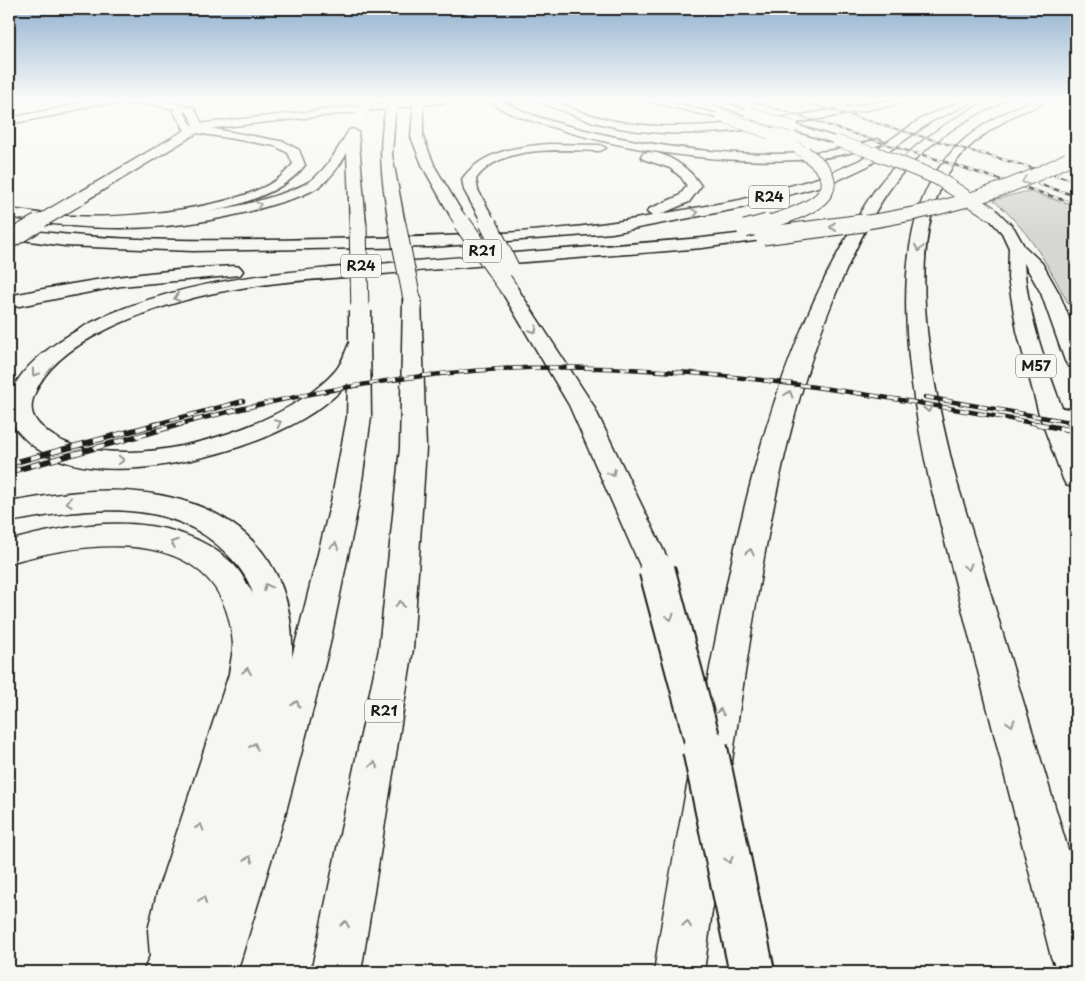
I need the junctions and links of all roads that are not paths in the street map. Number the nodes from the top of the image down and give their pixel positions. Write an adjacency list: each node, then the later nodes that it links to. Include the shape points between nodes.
1 (165, 145): 15 (main road)
2 (185, 145): 15 (main road)
3 (279, 145): 18 (main road, via 290,148 299,159 299,165 292,174 268,188 223,204 178,212)
4 (345, 145): 18 (main road, one-way to 4, via 158,223 214,215 269,202 321,179)
5 (353, 145): 31 (main road, bridge)
6 (385, 145): 41 (main road, R21, one-way to 6, bridge, via 396,649 413,448 412,298 387,170)
7 (420, 145): 27 (main road, R21, bridge, via 456,214)
8 (648, 145): 11 (main road, via 695,152 772,157 816,156)
9 (792, 145): 24 (main road, bridge, via 825,168 830,180 826,193 813,205 801,212 745,228)
10 (848, 145): 23 (main road, M57, bridge, via 924,172 974,199 1009,232)
11 (870, 145)
12 (891, 145): 20 (main road, R24, one-way to 12, via 612,228 680,216 805,188 864,163)
13 (927, 145): 42 (main road, one-way to 13, via 727,665 765,478 796,369 836,272 882,190)
14 (967, 145): 39 (main road, one-way to 39, via 942,173 922,224 914,280 914,312 922,379 940,467)
15 (151, 156): 21 (main road, bridge)
16 (1072, 156): 24 (main road, R24, one-way to 24, bridge, via 1035,177 944,206 864,222 763,236)
17 (12, 213): 18 (main road)
18 (72, 221)
19 (9, 233): 22 (main road)
20 (543, 235): 22 (main road, R24, via 284,246); 27 (main road, bridge, via 663,210 684,199 694,186 689,176 678,167 636,153 585,147 530,150 493,159 476,168 471,173 469,185)
21 (9, 240): 22 (main road)
22 (65, 241)
23 (1017, 248): 30 (main road, M57, via 1034,262); 33 (main road, M57, via 1018,288 1029,343)
24 (623, 250): 25 (main road, R24)
25 (450, 263): 26 (main road, R24); 31 (main road, one-way to 31, via 300,276 218,287 141,309 109,322 58,351 40,366 25,389 20,415 48,446 69,454 128,460 217,447 298,413 345,374)
26 (271, 270): 28 (main road, via 134,277); 29 (main road, via 151,283)
27 (515, 292): 43 (main road, R21, one-way to 43, bridge, via 581,406 657,570 704,744)
28 (9, 302)
29 (9, 315)
30 (1071, 339): 32 (main road, M57)
31 (360, 344): 40 (main road, one-way to 31, via 264,815 312,648 345,502 359,417)
32 (1076, 361)
33 (1051, 414): 34 (main road); 35 (main road, M57)
34 (1076, 418)
35 (1070, 445): 36 (main road, M57)
36 (1076, 479)
37 (9, 512): 40 (main road, one-way to 37, via 198,913 214,874 258,731 271,677 275,649 271,594 258,567 222,529 168,506 91,500)
38 (9, 552): 40 (main road, one-way to 38, via 172,930 180,893 247,674 250,645 240,600 219,569 205,558 152,537 130,534 79,536)
39 (1076, 957)
40 (184, 968)
41 (336, 972)
42 (679, 972)
43 (752, 972)

